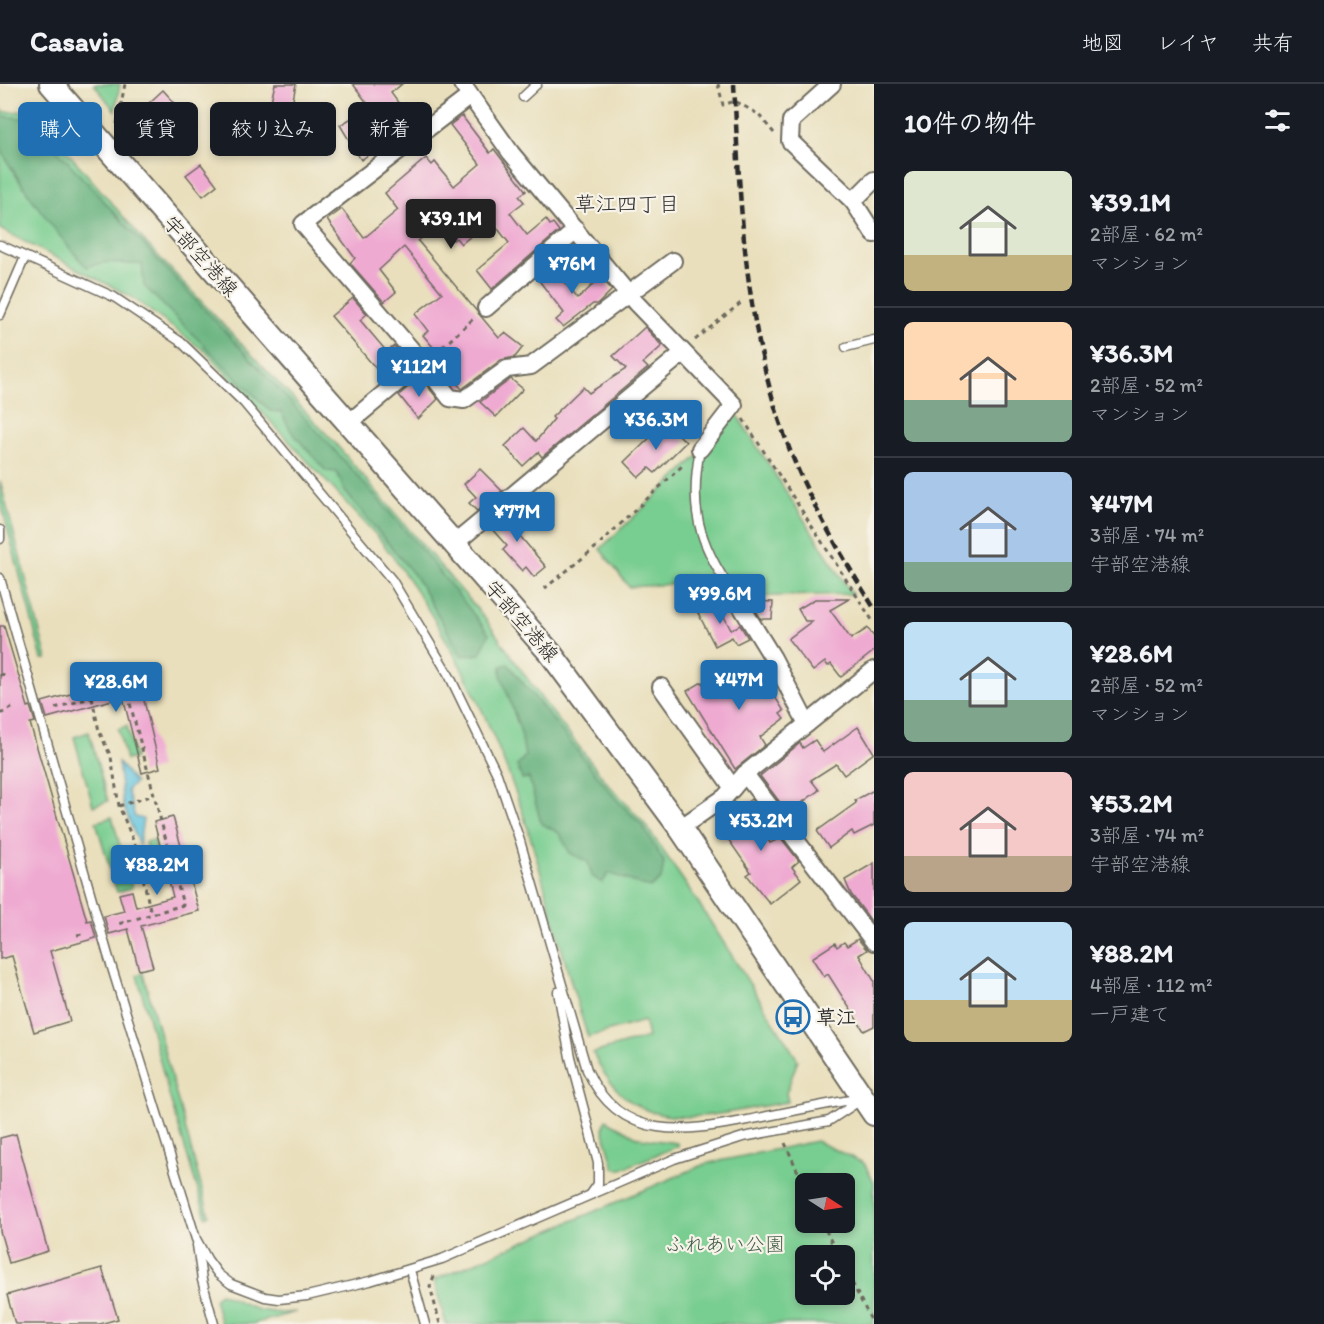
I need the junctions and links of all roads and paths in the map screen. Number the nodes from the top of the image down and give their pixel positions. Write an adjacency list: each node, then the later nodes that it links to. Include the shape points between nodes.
1 (51, 84): 26 (main road, 宇部空港線)
2 (125, 84): 8 (path)
3 (537, 84): 7 (lane)
4 (718, 84): 9 (path, via 723,105 735,101 758,114 779,138)
5 (832, 84): 9 (street, via 791,121)
6 (466, 90): 12 (street, via 511,153); 24 (street, via 303,224)
7 (523, 97)
8 (121, 102)
9 (790, 141): 11 (street)
10 (874, 180): 11 (street)
11 (853, 201): 13 (street)
12 (576, 230): 17 (street); 19 (street)
13 (874, 234)
14 (0, 244): 15 (lane)
15 (25, 257): 20 (lane); 54 (lane, via 114,297 181,342 244,403 385,571 421,626 485,747 520,841)
16 (673, 261): 17 (street)
17 (630, 295): 23 (street); 24 (street, via 618,299 531,366 507,369 464,400 450,398)
18 (742, 302): 23 (path)
19 (486, 308): 24 (path)
20 (0, 315)
21 (874, 340): 22 (lane)
22 (846, 347)
23 (682, 353): 25 (street); 30 (street)
24 (423, 363): 26 (street)
25 (734, 405): 27 (street); 34 (path)
26 (350, 422): 30 (main road, 宇部空港線)
27 (700, 449): 32 (path, via 595,548); 33 (lane, via 695,480 696,516 706,549)
28 (0, 530): 29 (lane)
29 (0, 539)
30 (454, 544): 48 (main road, 宇部空港線, via 551,654)
31 (0, 578): 59 (lane, via 108,956)
32 (544, 589)
33 (731, 590): 43 (street)
34 (874, 623)
35 (874, 670): 43 (street)
36 (5, 674): 37 (path)
37 (0, 675)
38 (661, 687): 45 (street)
39 (92, 698): 41 (path); 46 (path, via 126,688); 47 (path, via 99,730 111,757)
40 (14, 707): 42 (path)
41 (55, 708)
42 (0, 714)
43 (807, 724): 44 (street)
44 (745, 774): 45 (street); 53 (street)
45 (733, 788): 48 (street)
46 (154, 795): 47 (path); 49 (path, via 183,905)
47 (119, 806): 49 (path, via 137,850)
48 (680, 828): 55 (main road, 宇部空港線)
49 (151, 914): 50 (path)
50 (115, 925)
51 (82, 934): 52 (path)
52 (77, 935)
53 (874, 942)
54 (551, 952): 55 (lane, via 594,1086 611,1107 635,1122 663,1129 697,1128); 58 (lane, via 570,1057 598,1163 598,1184)
55 (869, 1106): 58 (lane, via 829,1121 719,1143)
56 (785, 1143): 57 (path)
57 (798, 1173)
58 (588, 1196): 60 (lane)
59 (196, 1239): 60 (lane, via 218,1274 248,1293 265,1297 293,1299); 63 (lane)
60 (410, 1270): 64 (lane)
61 (434, 1276): 65 (path, via 430,1286)
62 (855, 1289): 66 (path)
63 (214, 1324)
64 (425, 1324)
65 (440, 1324)
66 (873, 1324)

